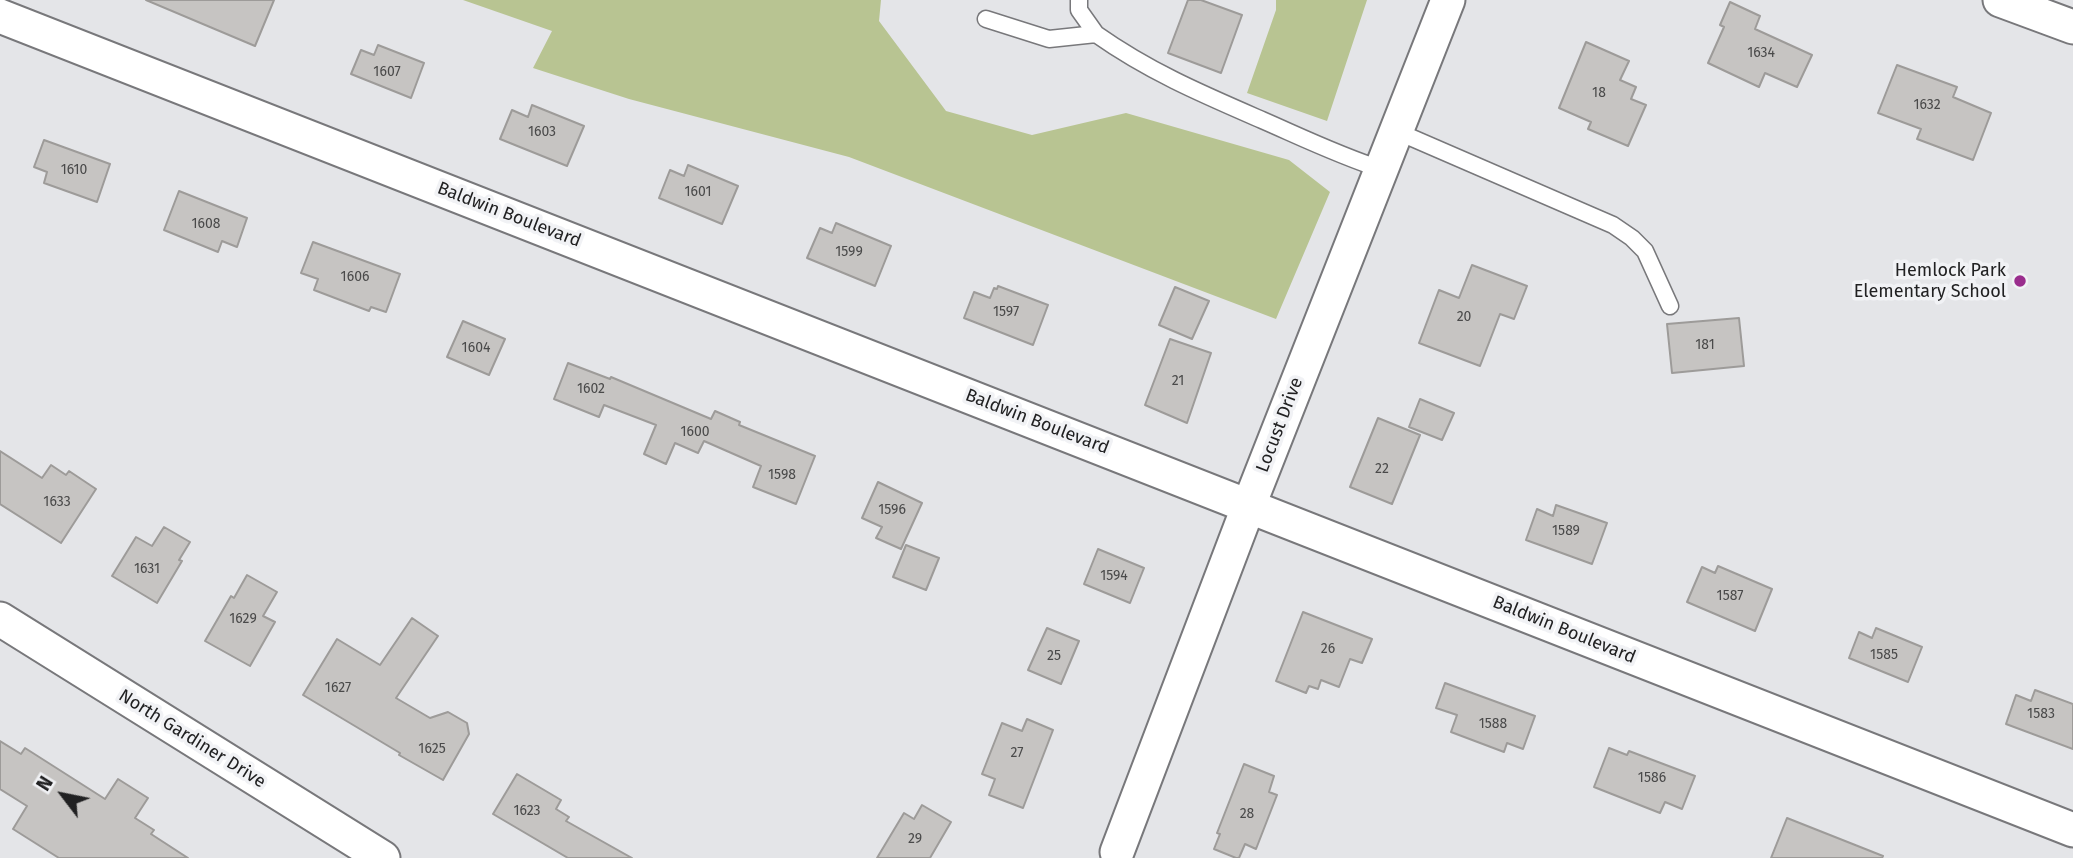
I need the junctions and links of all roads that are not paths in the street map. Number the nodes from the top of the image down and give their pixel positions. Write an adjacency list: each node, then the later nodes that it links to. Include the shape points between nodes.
1 (1079, 0): 7 (lane, via 1079,10)
2 (1448, 0): 8 (street, Locust Drive)
3 (2000, 0): 6 (street)
4 (0, 16): 11 (street, Baldwin Boulevard)
5 (986, 19): 7 (lane, via 1049,39)
6 (2073, 27)
7 (1096, 34): 9 (lane, via 1167,79)
8 (1396, 131): 9 (street, Locust Drive); 10 (lane, via 1613,225 1645,251)
9 (1381, 169): 11 (street, Locust Drive)
10 (1670, 306)
11 (1249, 505): 13 (street, Baldwin Boulevard); 14 (street, Locust Drive)
12 (0, 619): 15 (street, North Gardiner Drive)
13 (2073, 830)
14 (1119, 856)
15 (383, 858)

